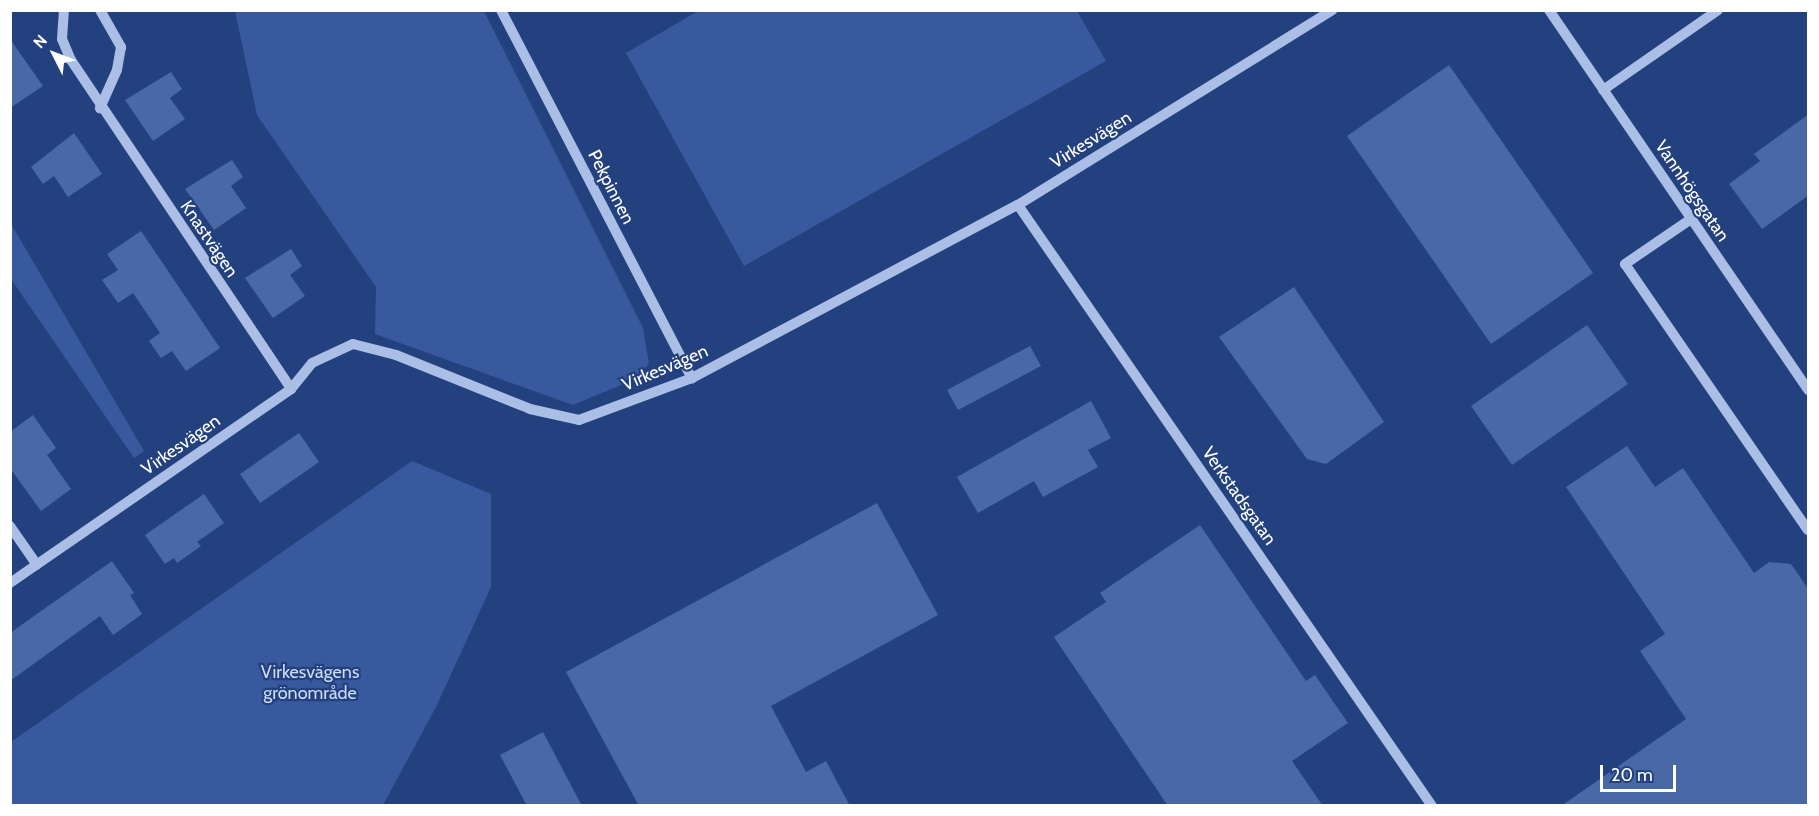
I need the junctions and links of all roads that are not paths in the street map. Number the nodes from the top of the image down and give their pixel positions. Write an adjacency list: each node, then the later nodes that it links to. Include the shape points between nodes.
1 (64, 10): 8 (street, Knastvägen, via 62,39)
2 (99, 10): 8 (street, via 121,47 117,70)
3 (1332, 10): 9 (street, Virkesvägen)
4 (1549, 10): 7 (street, Vannhögsgatan)
5 (1718, 10): 7 (street)
6 (506, 12): 11 (street, Pekpinnen)
7 (1603, 90): 10 (street, Vannhögsgatan)
8 (100, 108): 12 (street, Knastvägen)
9 (1018, 205): 11 (street, Virkesvägen); 18 (street, Verkstadsgatan)
10 (1691, 219): 13 (street, Vannhögsgatan); 15 (street, via 1625,264)
11 (692, 378): 12 (street, Virkesvägen, via 579,420 530,409 396,355 353,344 312,363)
12 (291, 389): 16 (street, Virkesvägen)
13 (1809, 390)
14 (10, 526): 16 (street)
15 (1809, 530)
16 (37, 565): 17 (street, Virkesvägen)
17 (10, 583)
18 (1432, 806)

